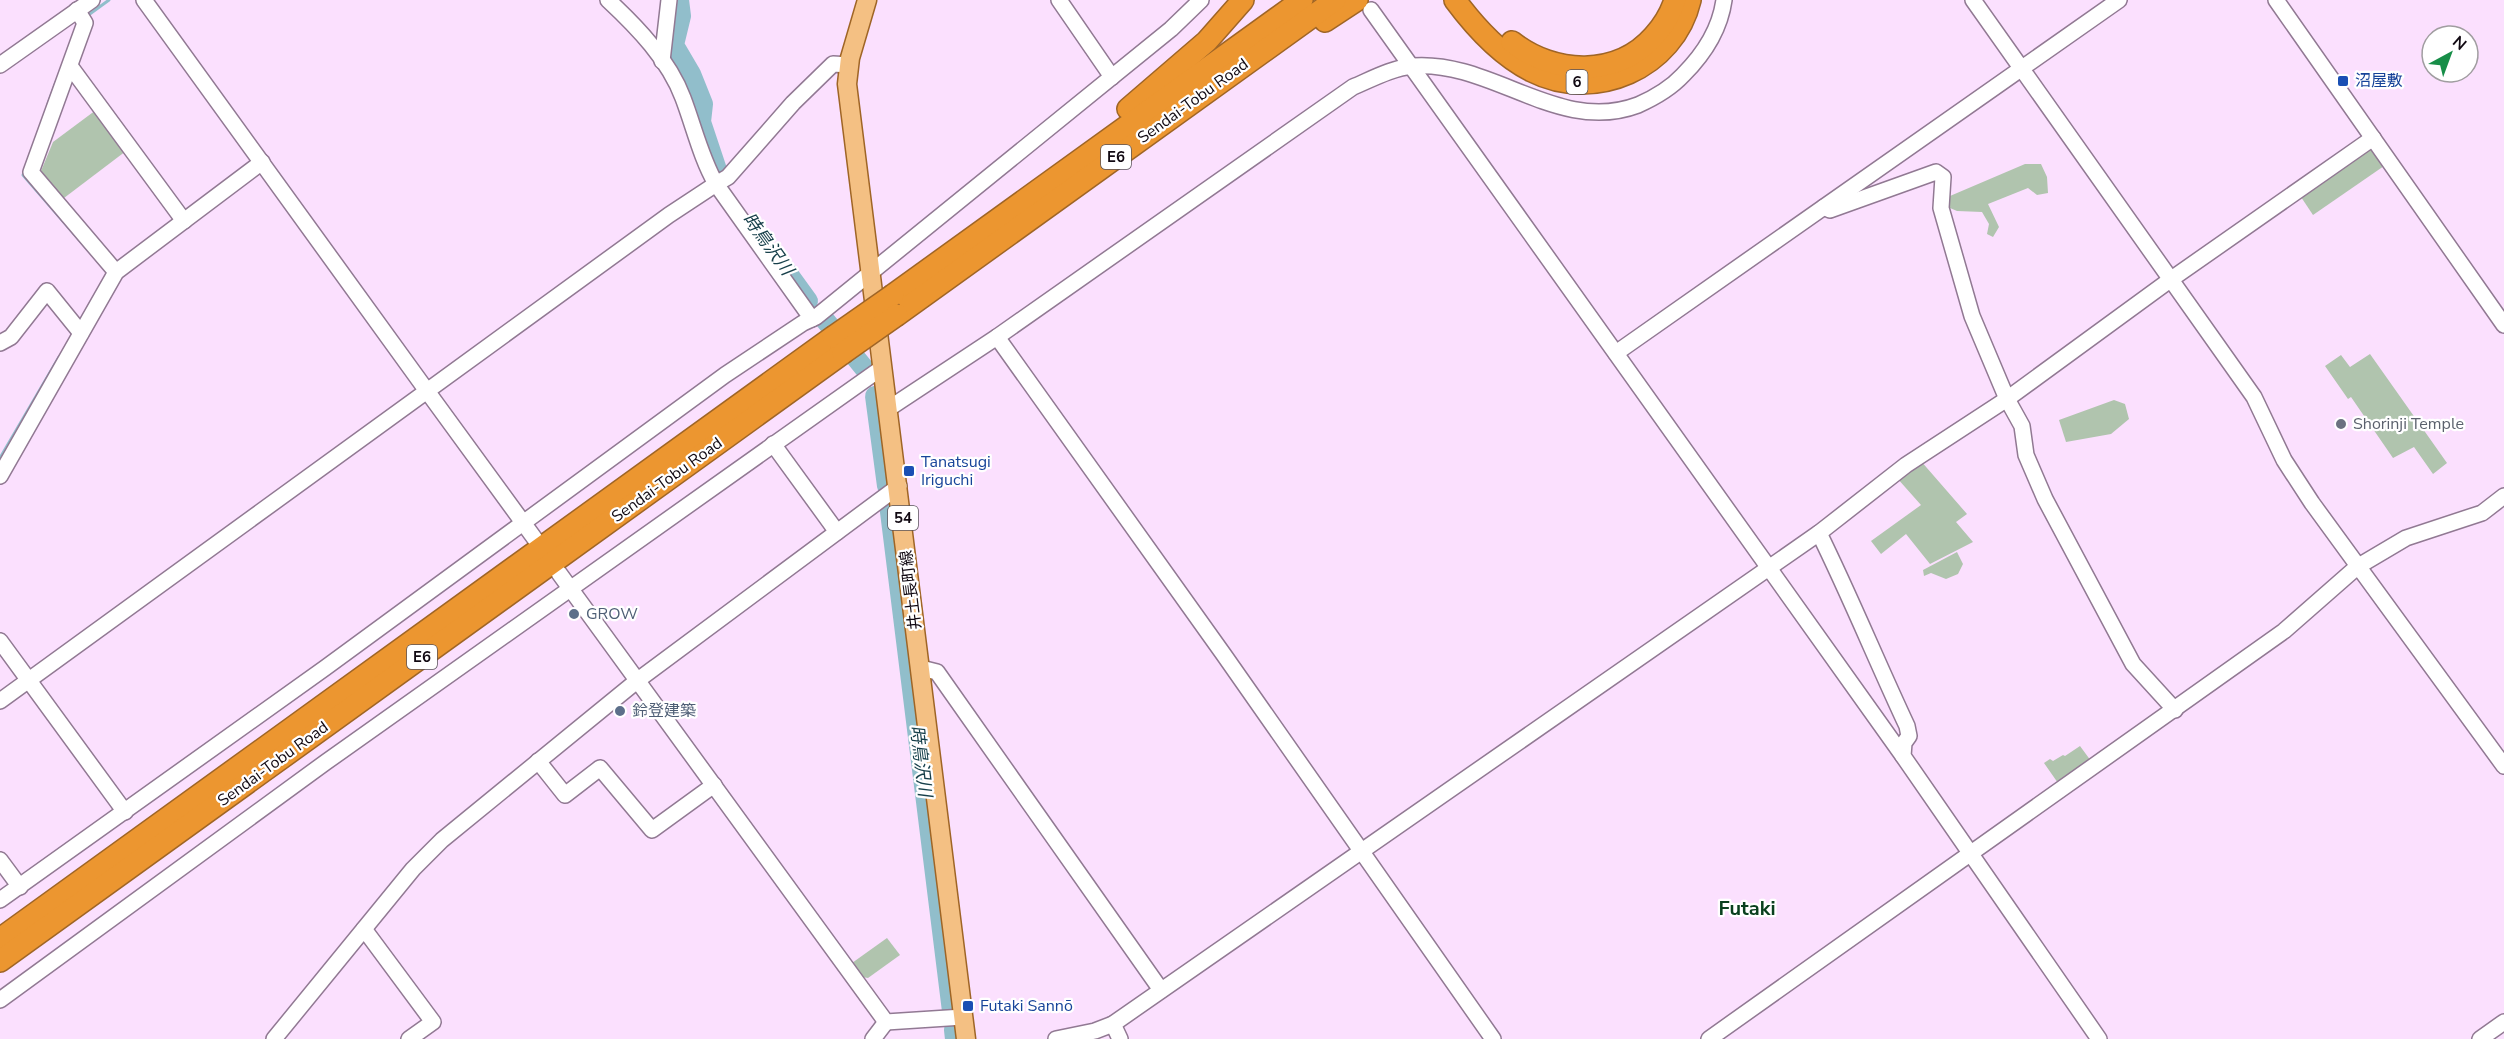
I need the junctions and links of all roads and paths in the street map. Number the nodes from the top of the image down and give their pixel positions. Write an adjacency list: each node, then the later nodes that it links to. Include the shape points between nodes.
1 (92, 0): 20 (street)
2 (144, 0): 30 (street)
3 (608, 0): 21 (street, via 646,38)
4 (669, 0): 21 (street)
5 (867, 0): 23 (main road, 井土長町線 / 54)
6 (1059, 0): 28 (street)
7 (1201, 0): 28 (street)
8 (1243, 0): 34 (highway, via 1222,26 1171,74)
9 (1302, 0): 34 (highway, Sendai-Tobu Road / E6)
10 (1335, 0): 27 (highway, Sendai-Tobu Road / E6)
11 (1455, 0): 14 (highway, 6, via 1494,44 1515,61 1552,78 1589,83 1626,74 1658,55 1680,27)
12 (1472, 0): 13 (highway, 6, via 1498,30 1529,54 1578,68 1607,65 1635,53 1659,30)
13 (1675, 0)
14 (1690, 0)
15 (1724, 0): 25 (street, via 1713,35 1699,59 1671,88 1626,109 1599,113 1572,110 1458,71)
16 (1973, 0): 26 (street)
17 (2119, 0): 26 (street)
18 (2282, 2): 29 (street)
19 (1364, 5): 25 (street); 27 (highway, via 1273,57)
20 (77, 10): 22 (street); 24 (street, via 85,23)
21 (662, 61): 31 (street, via 682,95)
22 (0, 65)
23 (849, 65): 31 (street, via 833,64 728,177); 36 (main road, 井土長町線 / 54, via 847,84)
24 (70, 66): 33 (street); 35 (street, via 31,172)
25 (1413, 66): 42 (street, via 1392,70 1353,87); 45 (street)
26 (2022, 69): 32 (street); 37 (street)
27 (1229, 75): 38 (highway, Sendai-Tobu Road / E6)
28 (1112, 77): 36 (street)
29 (2373, 138): 37 (street); 40 (street)
30 (262, 162): 33 (street); 47 (street)
31 (716, 184): 39 (street); 47 (street)
32 (1824, 207): 45 (street); 48 (street, via 1830,210 1936,172 1943,177 1941,208 1954,256 1972,316)
33 (184, 221): 35 (street)
34 (953, 251): 38 (highway, Sendai-Tobu Road / E6)
35 (116, 272): 41 (street)
36 (870, 273): 39 (street); 46 (main road, 井土長町線 / 54)
37 (2170, 280): 48 (street); 58 (street, via 2254,397 2284,460)
38 (895, 305): 44 (highway, Sendai-Tobu Road / E6, bridge)
39 (812, 319): 54 (street, via 725,375)
40 (2504, 325)
41 (81, 333): 43 (street, via 47,291 11,337); 51 (street)
42 (997, 337): 49 (street); 73 (street)
43 (0, 343)
44 (838, 345): 79 (highway, Sendai-Tobu Road / E6); 80 (highway, Sendai-Tobu Road / E6)
45 (1616, 353): 59 (street)
46 (883, 367): 49 (main road, 井土長町線 / 54); 50 (street)
47 (427, 391): 54 (street); 64 (street)
48 (2007, 399): 56 (street, via 1906,465); 67 (street, via 2022,426 2026,455 2045,499 2127,654)
49 (888, 409): 52 (main road, 井土長町線 / 54)
50 (773, 444): 55 (street); 61 (street)
51 (0, 476)
52 (899, 486): 55 (street); 63 (main road, 井土長町線 / 54)
53 (2504, 496): 58 (street, via 2482,513 2406,538)
54 (523, 523): 57 (street); 72 (street)
55 (837, 532): 65 (street)
56 (1819, 532): 59 (street); 68 (street, via 1908,726)
57 (535, 539)
58 (2357, 567): 67 (street, via 2284,631); 70 (street)
59 (1767, 568): 68 (street); 73 (street)
60 (559, 573): 61 (street)
61 (570, 588): 65 (street); 82 (street)
62 (0, 641): 64 (street)
63 (921, 668): 81 (street, via 937,672); 83 (main road, 井土長町線 / 54)
64 (28, 680): 66 (street); 72 (street)
65 (638, 680): 69 (street); 71 (street)
66 (0, 701)
67 (2175, 710): 74 (street)
68 (1903, 756): 74 (street)
69 (538, 761): 71 (street, via 565,795 600,768 652,830); 78 (street, via 442,840)
70 (2504, 766)
71 (714, 785): 85 (street)
72 (125, 812): 76 (street)
73 (1362, 851): 81 (street); 93 (street)
74 (1971, 855): 94 (street); 95 (street)
75 (0, 860): 76 (street)
76 (20, 887): 77 (street)
77 (0, 900)
78 (364, 929): 87 (street); 88 (street, via 433,1022)
79 (0, 939)
80 (0, 961)
81 (1161, 990): 86 (street)
82 (0, 1000)
83 (963, 1017): 85 (street); 90 (main road, 井土長町線 / 54)
84 (2504, 1022): 96 (street)
85 (886, 1023): 89 (street)
86 (1113, 1024): 91 (street); 92 (street)
87 (281, 1036)
88 (409, 1039)
89 (873, 1039)
90 (966, 1039)
91 (1056, 1039)
92 (1120, 1039)
93 (1492, 1039)
94 (1708, 1039)
95 (2099, 1039)
96 (2480, 1039)

